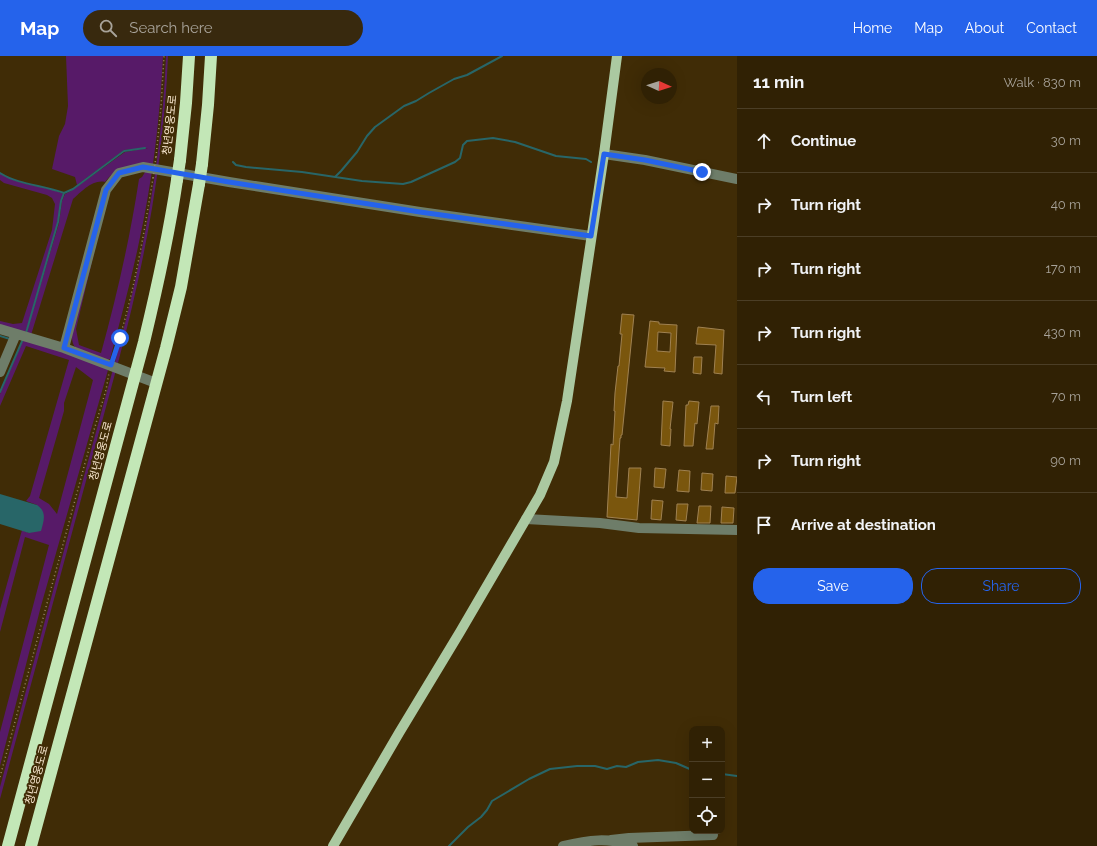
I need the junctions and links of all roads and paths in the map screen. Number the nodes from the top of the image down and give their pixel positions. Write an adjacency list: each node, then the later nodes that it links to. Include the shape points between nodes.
1 (164, 56): 11 (path, bridge, via 162,107 153,178 129,302)
2 (188, 56): 13 (highway, 청년영웅도로, bridge, via 180,160 170,223 159,282)
3 (211, 56): 14 (highway, 청년영웅도로, bridge, via 199,184 181,287)
4 (617, 56): 5 (main road)
5 (604, 154): 6 (street); 7 (main road)
6 (737, 179)
7 (591, 236): 10 (street, via 420,212 143,167 119,173 106,190); 15 (main road, via 576,350 558,447 548,478)
8 (0, 329): 9 (street)
9 (20, 335): 10 (street); 12 (street)
10 (64, 348): 11 (street)
11 (111, 365): 13 (street); 17 (path)
12 (0, 372)
13 (135, 374): 14 (street); 20 (highway, 청년영웅도로)
14 (156, 383): 21 (highway, 청년영웅도로)
15 (526, 519): 16 (street, via 639,528); 22 (main road)
16 (737, 530)
17 (0, 777)
18 (713, 835): 19 (street)
19 (611, 840): 23 (street); 24 (street)
20 (8, 846)
21 (31, 846)
22 (333, 846)
23 (563, 846)
24 (633, 846)

